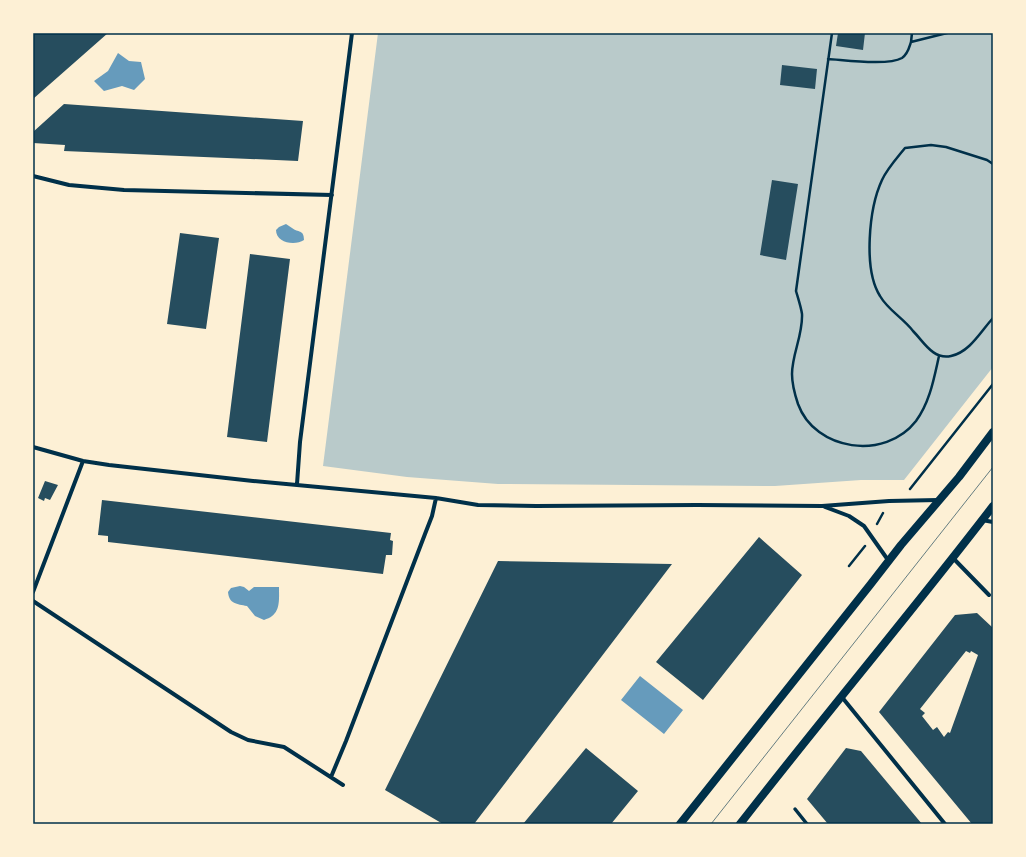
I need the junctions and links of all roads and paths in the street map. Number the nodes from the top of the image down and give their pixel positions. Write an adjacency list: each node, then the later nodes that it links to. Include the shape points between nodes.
1 (352, 33): 9 (street)
2 (832, 33): 6 (path)
3 (912, 33): 5 (path)
4 (947, 33): 5 (path)
5 (911, 42): 6 (path, via 908,52 902,58 890,62)
6 (828, 59): 11 (path, via 796,291 802,314 792,374 798,405 815,428 838,442 851,446 880,444 903,433 915,422 930,394)
7 (993, 164): 11 (path, via 946,147 931,145 905,148 882,181 875,201 870,226 870,253 875,288 883,302 912,329 928,349)
8 (33, 176): 9 (street, via 69,185 117,190)
9 (332, 195): 16 (street, via 301,434)
10 (993, 318): 11 (path, via 966,348 957,354)
11 (939, 356)
12 (993, 384): 19 (path, via 910,489 895,490)
13 (993, 432): 18 (main road)
14 (33, 447): 15 (street)
15 (84, 461): 16 (street); 28 (street)
16 (297, 484): 17 (street)
17 (436, 498): 20 (street, via 478,505); 32 (street, via 427,528)
18 (939, 500): 19 (street); 26 (main road)
19 (889, 501): 20 (street); 24 (path)
20 (822, 506): 24 (street, via 849,516 864,526)
21 (993, 506): 22 (main road)
22 (982, 520): 23 (street); 25 (main road)
23 (993, 522)
24 (871, 535): 26 (street); 27 (path)
25 (953, 558): 29 (street); 31 (main road)
26 (888, 560): 35 (main road)
27 (848, 566)
28 (33, 592)
29 (989, 595)
30 (33, 601): 32 (street, via 239,736 257,743 284,747)
31 (841, 696): 36 (main road); 38 (street)
32 (331, 777): 33 (street)
33 (343, 785)
34 (795, 809): 37 (street)
35 (680, 824)
36 (740, 824)
37 (807, 824)
38 (945, 824)

